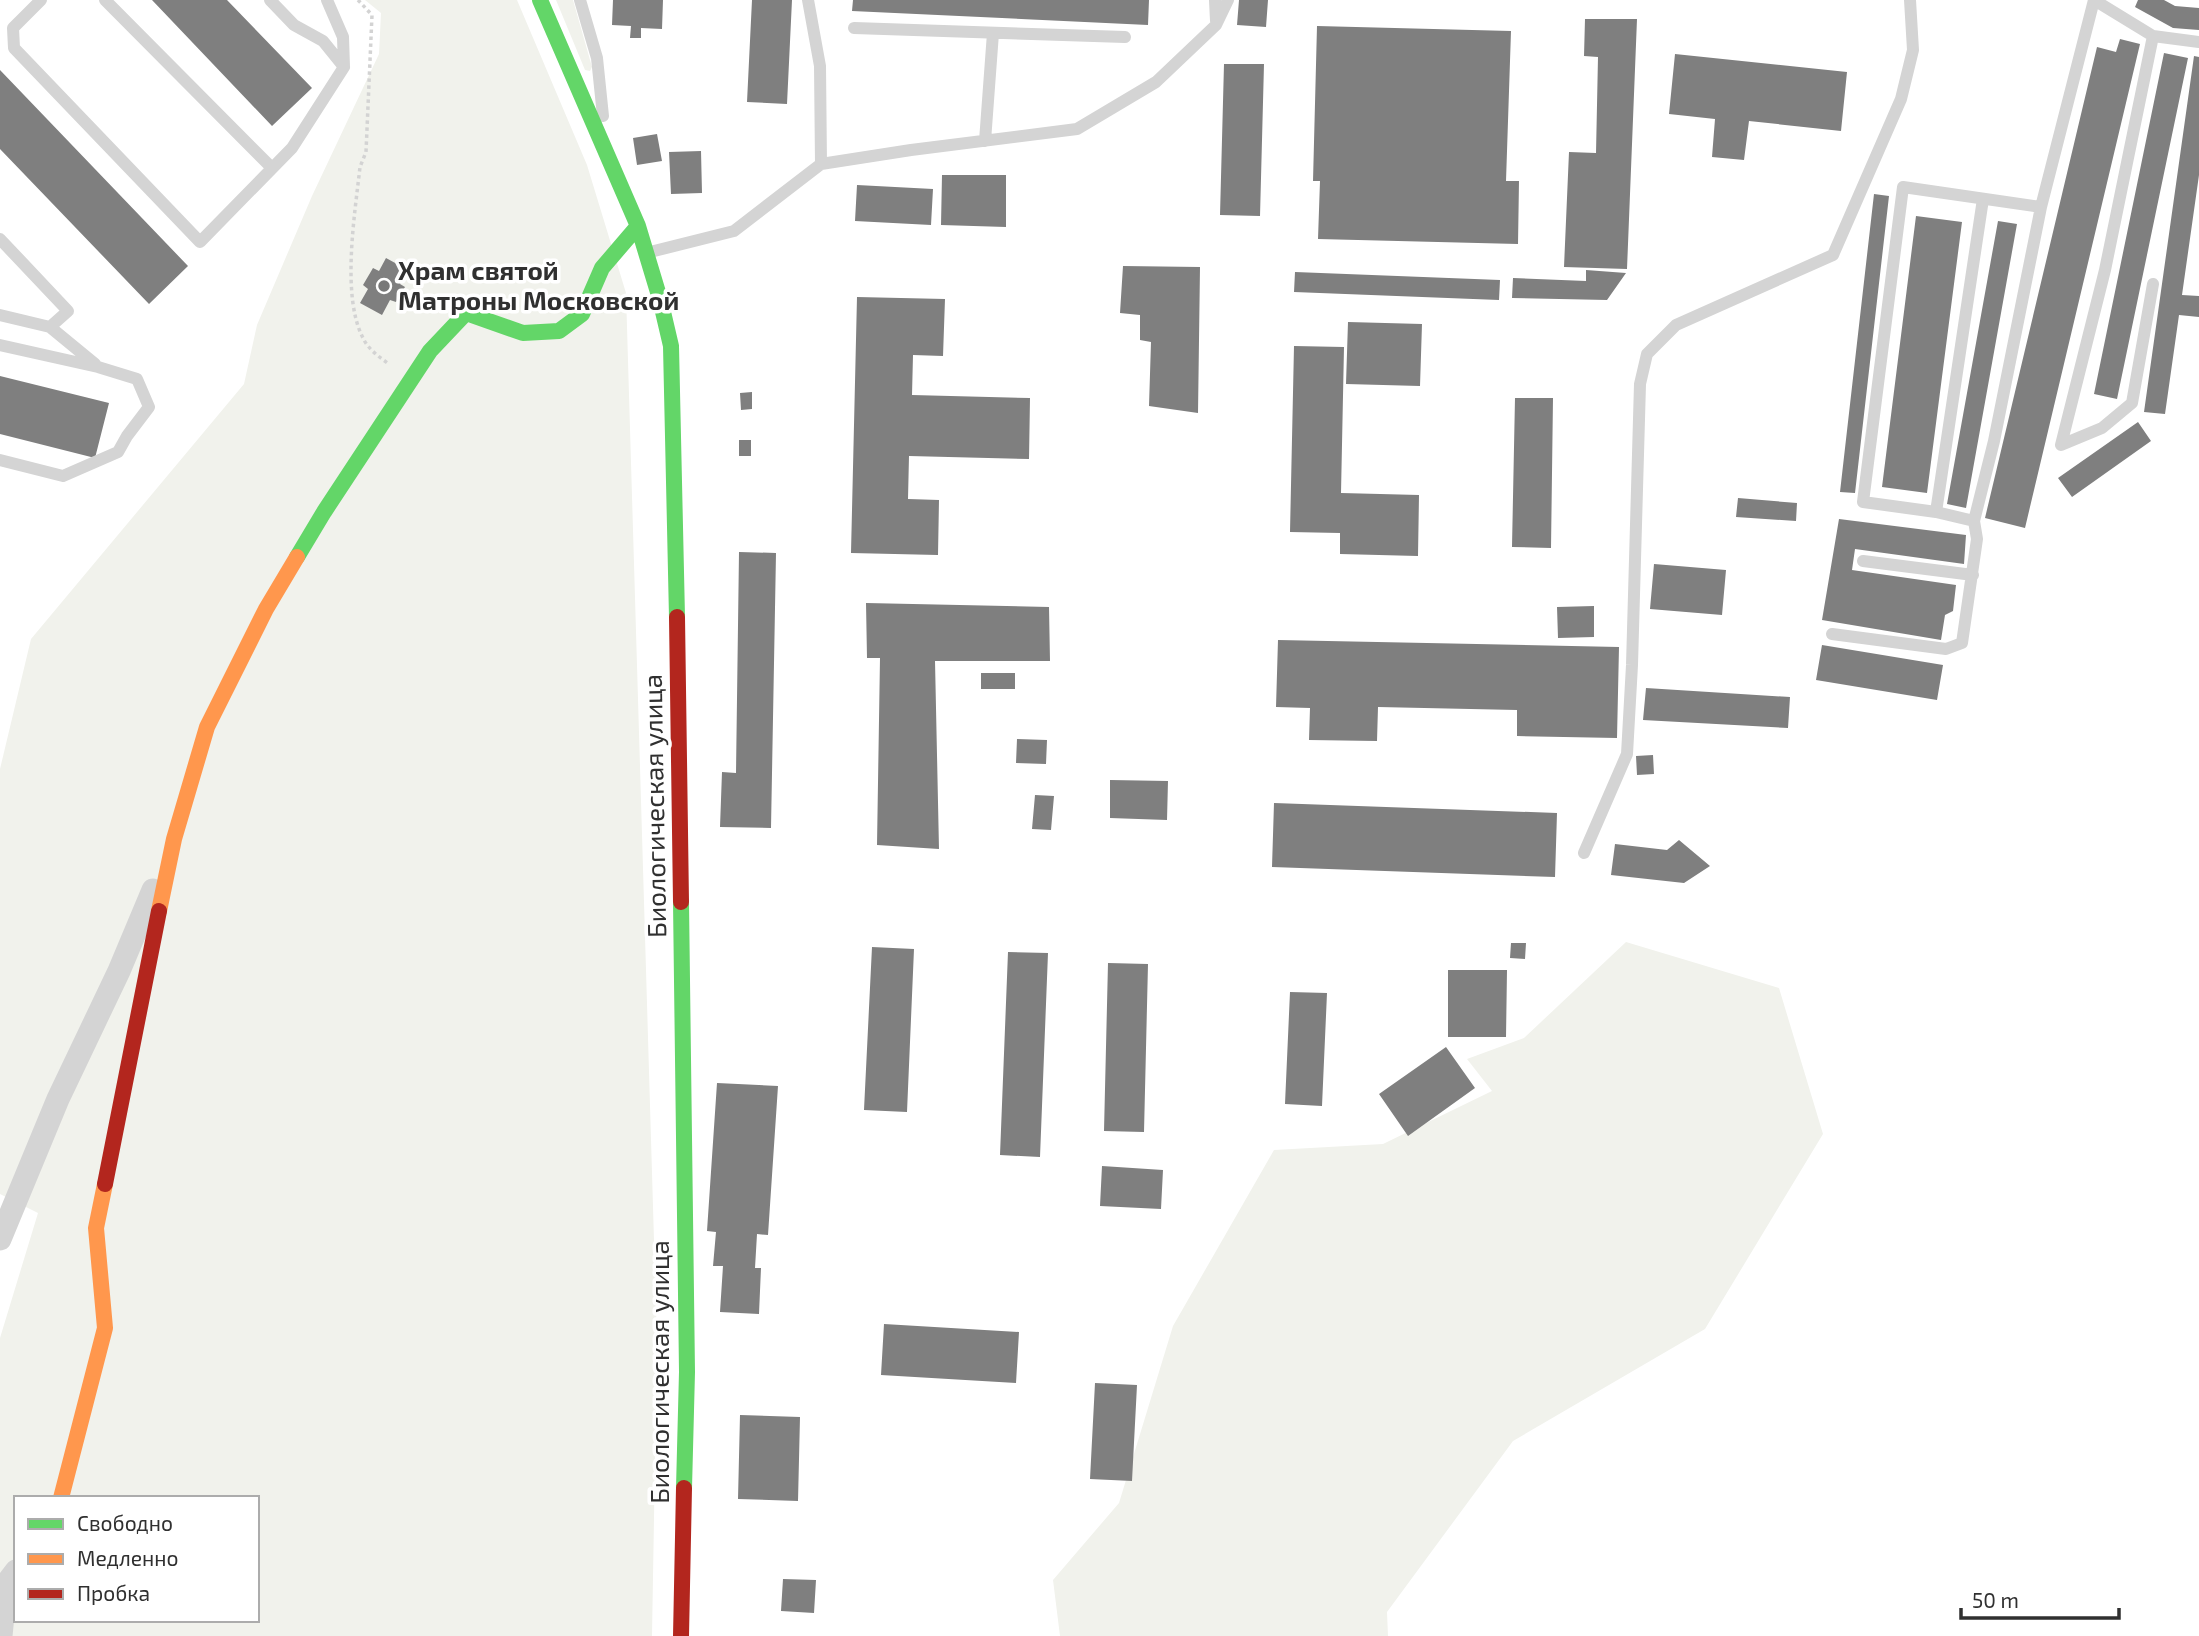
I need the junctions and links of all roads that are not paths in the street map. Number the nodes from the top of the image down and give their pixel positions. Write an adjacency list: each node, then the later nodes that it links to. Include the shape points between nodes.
1 (105, 0): 21 (lane)
2 (270, 0): 17 (lane, via 294,25 323,41)
3 (327, 0): 17 (lane, via 343,37)
4 (540, 0): 19 (street, Биологическая улица)
5 (580, 0): 19 (lane, via 597,58)
6 (808, 0): 20 (lane, via 820,66)
7 (1215, 0): 11 (lane)
8 (1228, 0): 11 (lane)
9 (1910, 0): 39 (lane, via 1913,50 1901,99 1833,255 1676,325 1647,355 1640,384 1627,754)
10 (39, 1): 21 (lane, via 13,29 14,48 200,242)
11 (1216, 25): 18 (lane, via 1156,82 1077,129)
12 (854, 28): 13 (lane)
13 (993, 33): 15 (lane); 18 (lane)
14 (2153, 36): 16 (lane); 23 (lane, via 2094,0); 27 (lane, via 2105,270 2061,445 2102,428 2132,403)
15 (1125, 37)
16 (2199, 42)
17 (344, 67): 21 (lane, via 292,148)
18 (985, 141): 20 (lane)
19 (607, 151): 24 (street, Биологическая улица)
20 (821, 164): 26 (lane, via 734,231)
21 (272, 168)
22 (1983, 199): 23 (lane); 33 (lane); 33 (lane, via 1903,187 1864,502)
23 (2041, 207): 34 (lane)
24 (638, 226): 26 (street, Биологическая улица); 38 (street, via 602,268 582,314 559,331 523,333 466,313 430,351 266,609 207,727)
25 (0, 239): 29 (lane, via 68,310)
26 (646, 253): 44 (street, Биологическая улица, via 671,345 674,404 687,1372)
27 (2153, 284)
28 (1, 314): 29 (lane)
29 (50, 327): 31 (lane)
30 (0, 345): 31 (lane)
31 (98, 367): 32 (lane, via 138,379 149,407 118,452 63,476)
32 (0, 460)
33 (1936, 512): 34 (lane)
34 (1974, 521): 36 (lane)
35 (1863, 561): 36 (lane)
36 (1973, 575): 37 (lane, via 1962,643 1946,649)
37 (1832, 634)
38 (174, 839): 40 (street); 41 (street, via 96,1227 105,1328)
39 (1584, 853)
40 (0, 1239)
41 (62, 1496)
42 (14, 1574): 43 (street, via 6,1584)
43 (1, 1636)
44 (681, 1636)

